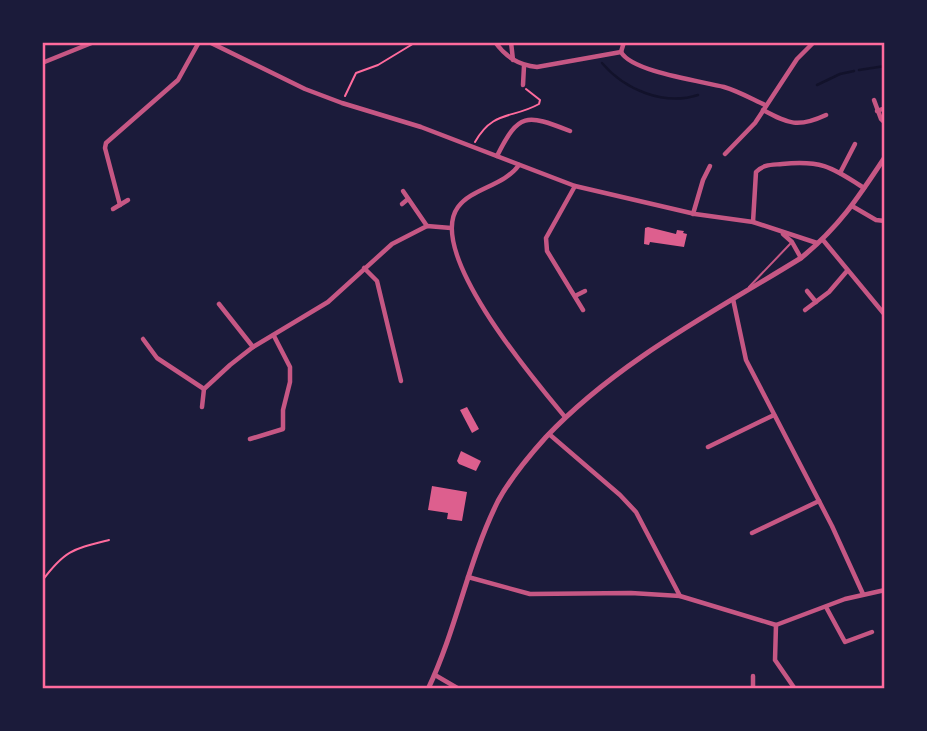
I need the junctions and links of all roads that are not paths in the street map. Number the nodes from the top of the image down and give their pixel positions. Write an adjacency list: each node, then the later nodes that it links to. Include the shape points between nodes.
1 (93, 42): 11 (street)
2 (199, 42): 34 (street, via 178,80 106,143)
3 (209, 42): 23 (street, via 293,84)
4 (495, 42): 10 (street)
5 (511, 42): 10 (street)
6 (624, 42): 9 (street)
7 (816, 42): 8 (street); 15 (street, via 797,59)
8 (837, 42)
9 (621, 52): 12 (street); 15 (street, via 624,58 647,68 727,88)
10 (513, 60): 12 (street)
11 (42, 63)
12 (524, 66): 13 (street)
13 (523, 85)
14 (874, 100): 17 (street)
15 (764, 108): 18 (street, via 785,121 806,124); 22 (street)
16 (885, 108): 17 (street)
17 (877, 111): 19 (street)
18 (826, 115)
19 (885, 124)
20 (570, 131): 23 (street, via 540,120 523,121 511,129)
21 (855, 144): 27 (street)
22 (725, 154)
23 (497, 156): 25 (street)
24 (885, 157): 29 (street)
25 (519, 165): 28 (street); 41 (street, via 509,177 460,204)
26 (710, 166): 37 (street)
27 (841, 173): 29 (street); 39 (street, via 808,161 763,165 756,172)
28 (575, 186): 37 (street); 51 (street, via 545,243)
29 (864, 188): 35 (street)
30 (403, 191): 31 (street)
31 (408, 199): 33 (street); 40 (street)
32 (128, 200): 34 (street)
33 (402, 204)
34 (120, 205): 36 (street)
35 (852, 206): 38 (street); 44 (street)
36 (113, 209)
37 (693, 214): 39 (street)
38 (885, 221)
39 (753, 222): 42 (street)
40 (427, 226): 41 (street); 46 (street, via 392,244)
41 (451, 228): 65 (street, via 456,255 478,300)
42 (782, 234): 43 (street); 44 (street)
43 (792, 242): 45 (street); 50 (lane)
44 (821, 242): 45 (street); 47 (street)
45 (801, 258): 50 (street)
46 (364, 268): 58 (street, via 328,302); 61 (street, via 377,282)
47 (847, 271): 53 (street); 57 (street)
48 (807, 290): 53 (street)
49 (585, 291): 51 (street)
50 (743, 293): 52 (street)
51 (575, 296): 55 (street)
52 (733, 299): 64 (street, via 744,355); 65 (street, via 633,362)
53 (816, 302): 56 (street)
54 (219, 304): 60 (street)
55 (583, 310)
56 (805, 310)
57 (885, 315)
58 (274, 336): 60 (street); 67 (street, via 290,367 284,429)
59 (143, 338): 62 (street, via 157,358)
60 (253, 347): 62 (street)
61 (401, 381)
62 (204, 389): 63 (street)
63 (202, 407)
64 (774, 415): 68 (street); 69 (street)
65 (565, 417): 66 (street)
66 (549, 435): 71 (street, via 500,497); 74 (street, via 636,512)
67 (250, 439)
68 (708, 447)
69 (819, 501): 70 (street); 73 (street)
70 (752, 533)
71 (468, 577): 74 (street, via 530,594); 78 (street)
72 (885, 590): 73 (street)
73 (863, 594): 75 (street)
74 (680, 596): 76 (street)
75 (826, 607): 76 (street); 77 (street, via 848,643)
76 (776, 625): 83 (street, via 775,660)
77 (872, 632)
78 (435, 675): 80 (street); 81 (street)
79 (753, 676): 82 (street)
80 (428, 689)
81 (459, 689)
82 (753, 689)
83 (795, 689)

